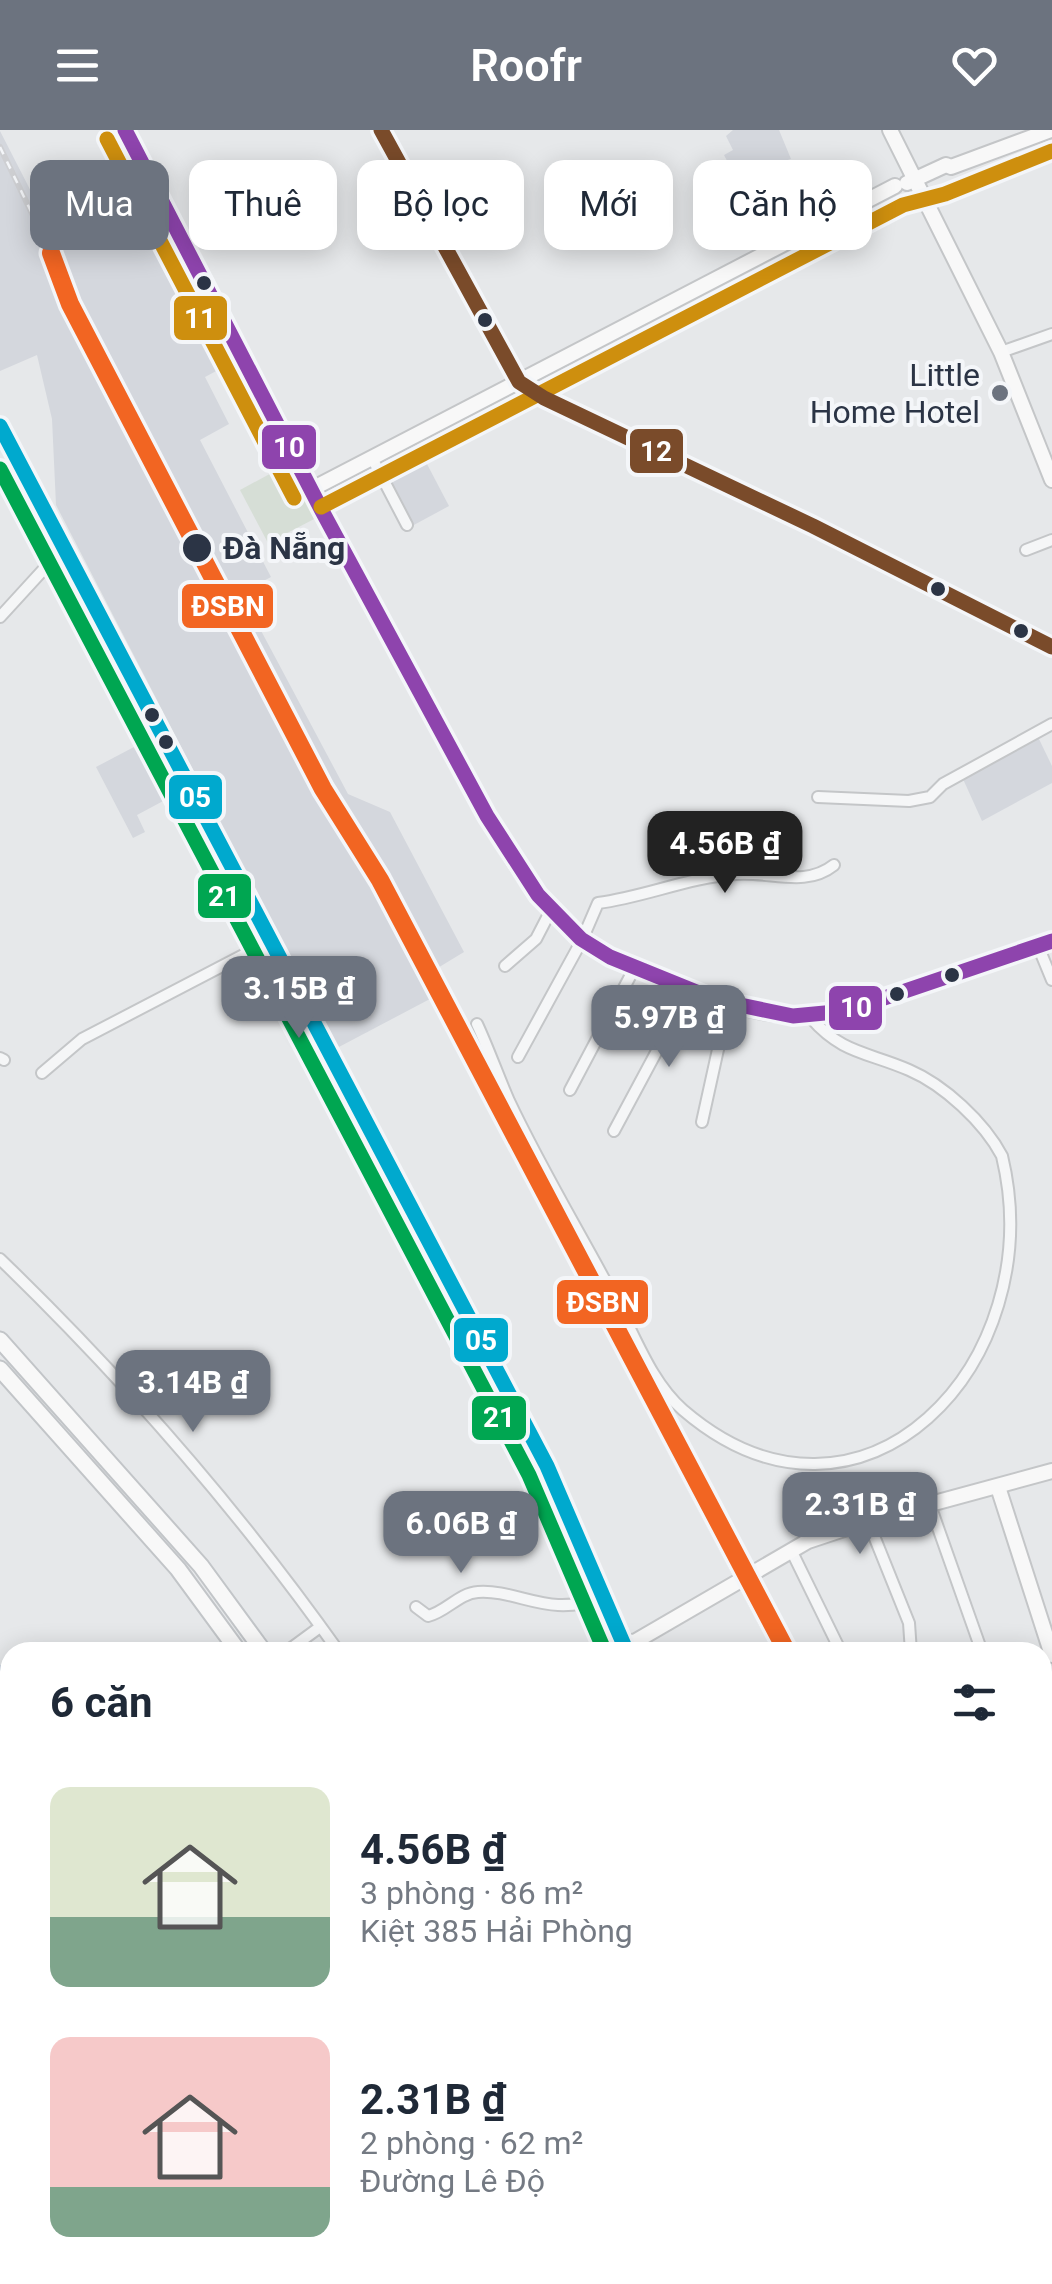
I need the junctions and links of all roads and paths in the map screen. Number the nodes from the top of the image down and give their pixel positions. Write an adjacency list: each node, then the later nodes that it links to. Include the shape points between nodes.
1 (125, 130): 12 (street)
2 (381, 130): 8 (main road)
3 (890, 130): 5 (street)
4 (1051, 130): 5 (street)
5 (915, 180): 7 (street); 8 (street)
6 (1052, 334): 7 (street)
7 (1001, 352): 11 (street)
8 (518, 382): 10 (street); 18 (main road)
9 (0, 426): 15 (street)
10 (372, 458): 12 (street); 13 (street)
11 (1052, 480)
12 (312, 489): 22 (street, via 485,812)
13 (408, 525)
14 (1052, 540): 16 (street)
15 (65, 546): 17 (street); 24 (street)
16 (1026, 550)
17 (0, 617)
18 (1052, 647)
19 (1052, 724): 20 (street, via 930,797)
20 (818, 796)
21 (834, 866): 23 (street, via 801,879 739,874 598,903)
22 (552, 910): 23 (street); 26 (street, via 536,939)
23 (582, 940): 27 (street); 33 (street)
24 (270, 941): 34 (street, via 82,1038); 52 (street, via 547,1466)
25 (1045, 944): 28 (street); 31 (street)
26 (505, 966)
27 (635, 968): 29 (street); 35 (street)
28 (1052, 980)
29 (688, 991): 30 (street); 37 (street)
30 (728, 1004): 31 (street); 36 (street)
31 (811, 1018): 38 (street, via 838,1044 922,1077 971,1116 1003,1158)
32 (477, 1024): 43 (street, via 508,1098 670,1398 712,1433 771,1458 858,1460)
33 (518, 1057)
34 (42, 1072)
35 (570, 1090)
36 (702, 1122)
37 (614, 1131)
38 (1022, 1214)
39 (0, 1258): 54 (street, via 156,1422)
40 (0, 1340): 44 (main road)
41 (0, 1369): 46 (main road)
42 (671, 1442): 51 (street)
43 (912, 1444)
44 (105, 1457): 46 (main road); 56 (main road, via 201,1566)
45 (1052, 1471): 47 (street)
46 (90, 1472): 55 (main road)
47 (998, 1486): 48 (street); 65 (street)
48 (930, 1504): 49 (street); 64 (street)
49 (868, 1521): 50 (street); 63 (street, via 909,1623)
50 (791, 1550): 51 (street); 62 (street)
51 (741, 1578): 60 (street); 61 (street)
52 (606, 1597): 53 (street, via 555,1605 478,1592 437,1614); 59 (street)
53 (416, 1607)
54 (320, 1626): 57 (street); 58 (street)
55 (232, 1642)
56 (257, 1642)
57 (299, 1642)
58 (331, 1642)
59 (624, 1642)
60 (635, 1642)
61 (776, 1642)
62 (837, 1642)
63 (910, 1642)
64 (978, 1642)
65 (1048, 1642)

